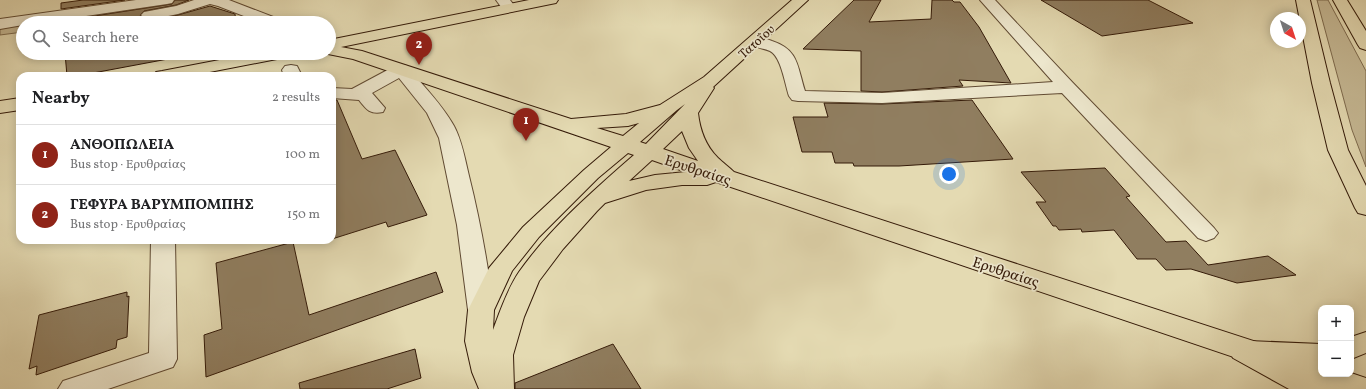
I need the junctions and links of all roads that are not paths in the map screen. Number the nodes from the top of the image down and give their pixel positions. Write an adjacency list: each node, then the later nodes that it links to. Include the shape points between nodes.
1 (167, 0): 9 (street)
2 (209, 0): 11 (street, via 178,10); 12 (street)
3 (551, 0): 8 (main road)
4 (801, 0): 17 (main road, Τατοΐου)
5 (987, 0): 24 (street)
6 (1303, 0): 36 (main road, via 1338,150)
7 (1340, 0): 19 (main road)
8 (506, 4): 18 (main road)
9 (75, 12): 10 (street)
10 (50, 16)
11 (139, 16)
12 (258, 16)
13 (16, 21): 14 (street)
14 (0, 24)
15 (16, 34): 16 (street)
16 (0, 37)
17 (756, 41): 24 (street, via 785,54 798,96 882,98); 30 (main road, Τατοΐου)
18 (336, 43)
19 (1366, 45)
20 (336, 51): 22 (main road, Ερυθραίας)
21 (245, 60): 23 (main road)
22 (401, 70): 26 (street); 31 (main road, Ερυθραίας); 39 (street, via 436,113 451,146 468,216)
23 (183, 72)
24 (1067, 87): 37 (street)
25 (336, 93): 26 (street)
26 (356, 94): 29 (street, via 364,95)
27 (16, 105): 28 (main road)
28 (0, 108)
29 (376, 108)
30 (679, 109): 31 (main road, via 628,120); 32 (main road, Τατοΐου); 33 (main road, Τατοΐου); 34 (main road, via 689,124 691,135 698,147 719,171)
31 (563, 125): 32 (main road, Ερυθραίας)
32 (624, 145): 33 (main road, Ερυθραίας); 39 (main road, via 531,232 501,268)
33 (648, 153): 34 (main road, Ερυθραίας); 35 (main road, Ερυθραίας)
34 (734, 182): 35 (main road, via 673,179 643,184 615,193); 42 (main road, Ερυθραίας)
35 (589, 206): 46 (main road, Ερυθραίας, via 555,243 528,278 499,355)
36 (1366, 208)
37 (1206, 233)
38 (164, 244): 44 (street, via 163,359)
39 (481, 310): 45 (main road, via 479,341 486,372)
40 (1366, 342): 41 (main road)
41 (1354, 347)
42 (1243, 350): 43 (main road); 47 (main road); 48 (main road, Ερυθραίας)
43 (1318, 354)
44 (73, 389)
45 (494, 389)
46 (499, 389)
47 (1315, 389)
48 (1364, 389)

